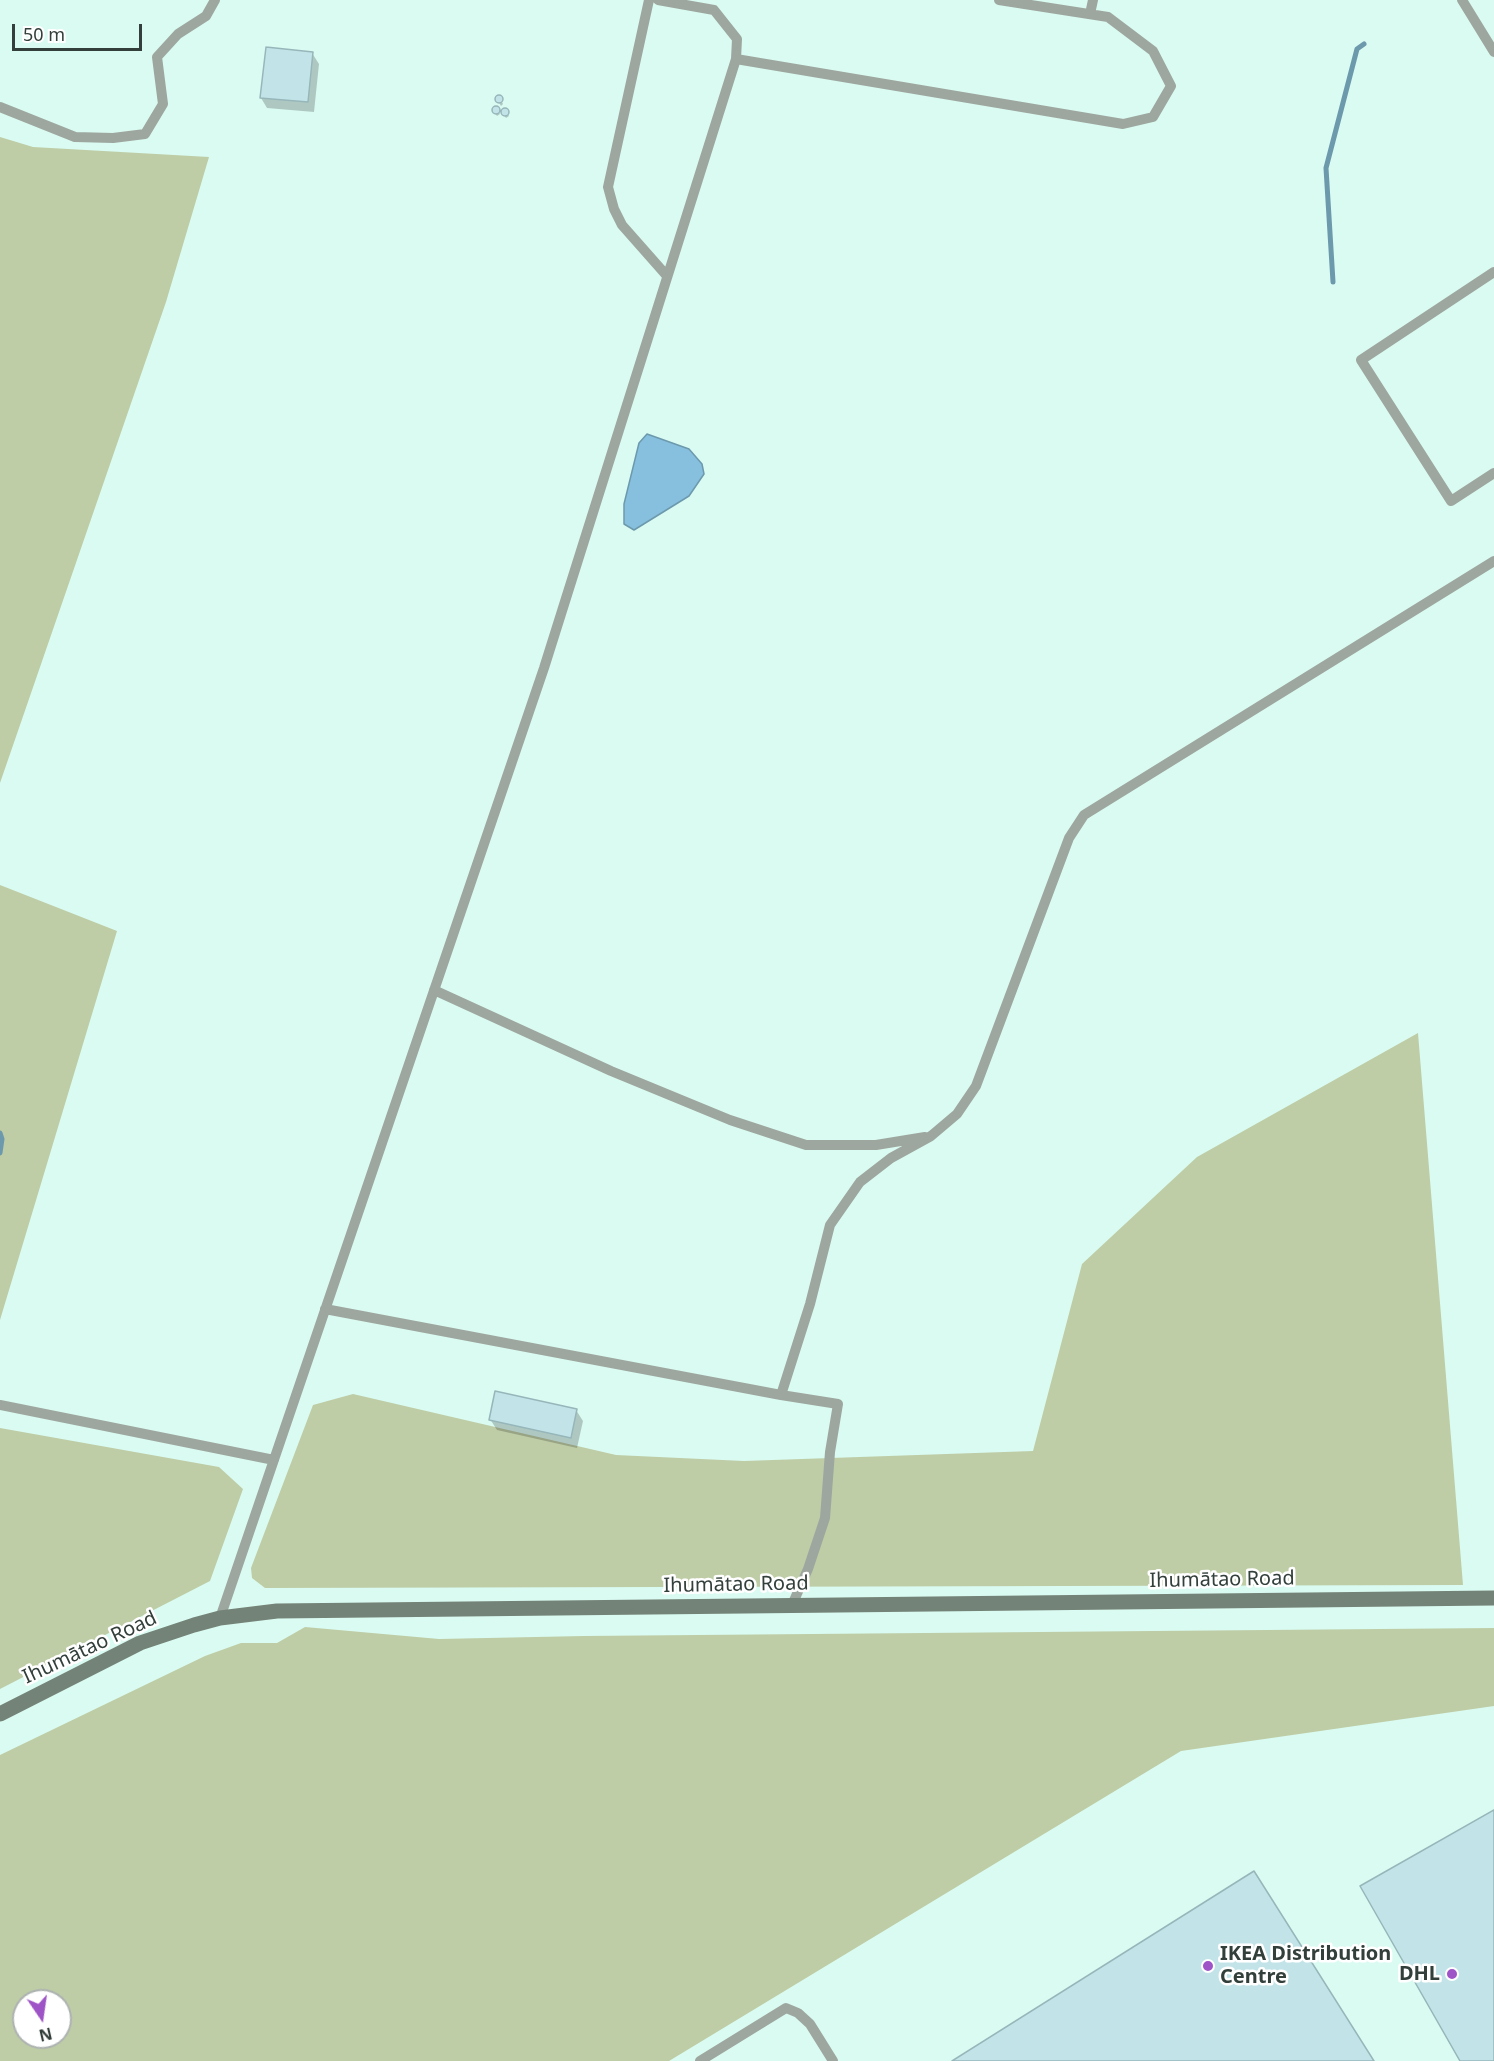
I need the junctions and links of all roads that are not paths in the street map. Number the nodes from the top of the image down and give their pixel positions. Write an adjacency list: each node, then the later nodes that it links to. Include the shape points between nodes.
1 (215, 0): 10 (lane, via 206,16 178,33 157,57 163,104 145,134 75,137)
2 (649, 0): 12 (lane, via 608,187 622,225)
3 (658, 0): 9 (lane, via 714,10 738,39)
4 (999, 0): 7 (lane)
5 (1093, 0): 7 (lane)
6 (1462, 0): 8 (lane)
7 (1090, 15): 9 (lane, via 1108,17 1153,51 1171,86 1154,117 1123,124)
8 (1494, 52)
9 (736, 59): 12 (lane)
10 (0, 107)
11 (1494, 272): 13 (lane, via 1361,360 1451,501)
12 (667, 276): 15 (lane, via 544,668)
13 (1494, 473)
14 (1494, 561): 16 (lane, via 1084,815 1069,838 976,1086 957,1114)
15 (434, 990): 16 (lane, via 611,1071 730,1120 806,1145 876,1144); 17 (lane)
16 (931, 1136): 18 (lane, via 891,1158 860,1182 830,1225)
17 (325, 1309): 18 (lane); 20 (lane)
18 (781, 1395): 22 (lane, via 838,1404 825,1518)
19 (0, 1405): 20 (lane)
20 (273, 1460): 23 (lane)
21 (1494, 1598): 22 (street, Ihumātao Road)
22 (792, 1605): 23 (street, Ihumātao Road, via 277,1611)
23 (220, 1618): 24 (street, Ihumātao Road, via 140,1643)
24 (0, 1714)
25 (700, 2061): 26 (lane, via 786,2008 810,2024)
26 (833, 2061)

